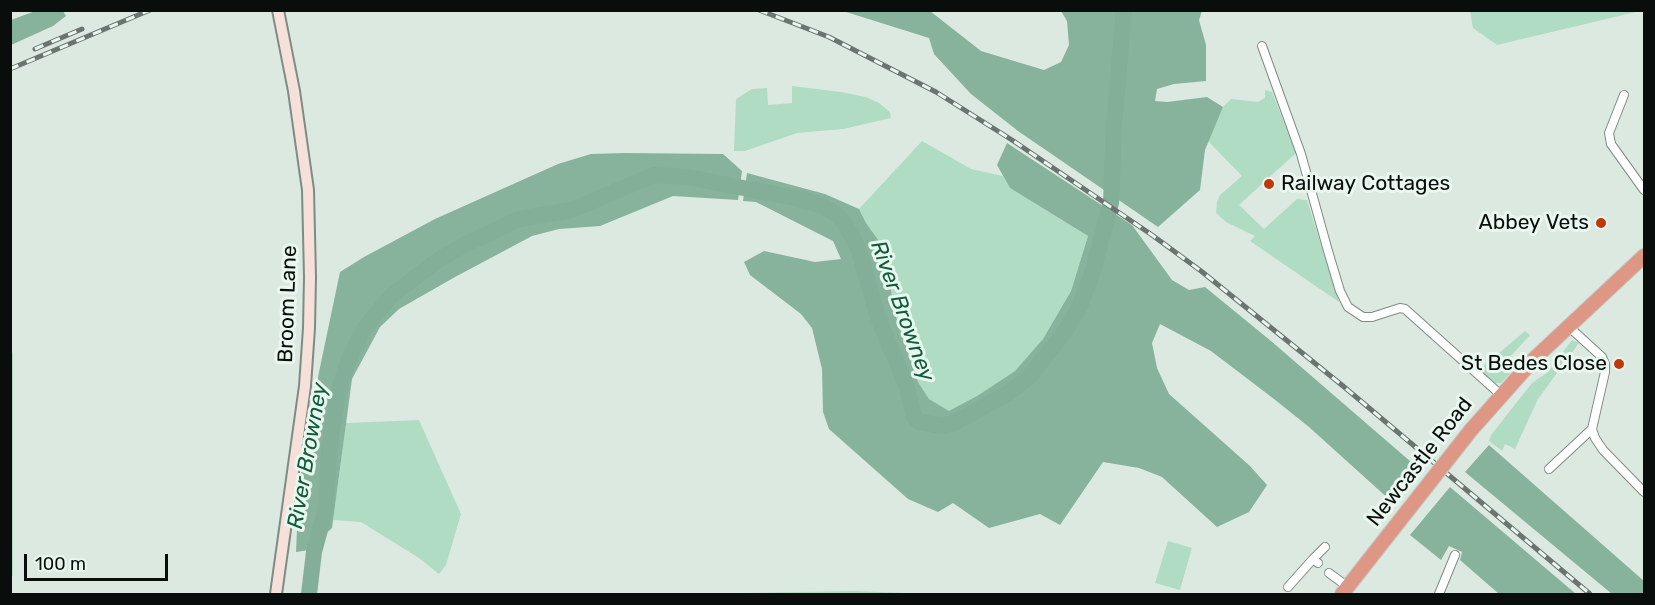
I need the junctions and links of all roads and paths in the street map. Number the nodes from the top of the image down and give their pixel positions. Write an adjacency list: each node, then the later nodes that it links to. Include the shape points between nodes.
1 (279, 13): 16 (main road, Broom Lane, via 308,190 310,277 304,386)
2 (1262, 46): 7 (street, via 1301,154 1348,307 1363,317 1405,309)
3 (1624, 95): 4 (street, via 1609,133 1611,144)
4 (1644, 190)
5 (1644, 256): 6 (highway)
6 (1568, 326): 7 (highway, Newcastle Road); 8 (street, via 1605,364)
7 (1501, 395): 15 (highway, Newcastle Road, bridge)
8 (1592, 429): 9 (street); 10 (street, via 1603,450)
9 (1549, 469)
10 (1644, 492)
11 (1325, 547): 14 (street)
12 (1455, 555): 17 (street)
13 (1329, 573): 15 (street)
14 (1288, 587)
15 (1345, 591)
16 (276, 594)
17 (1439, 594)

